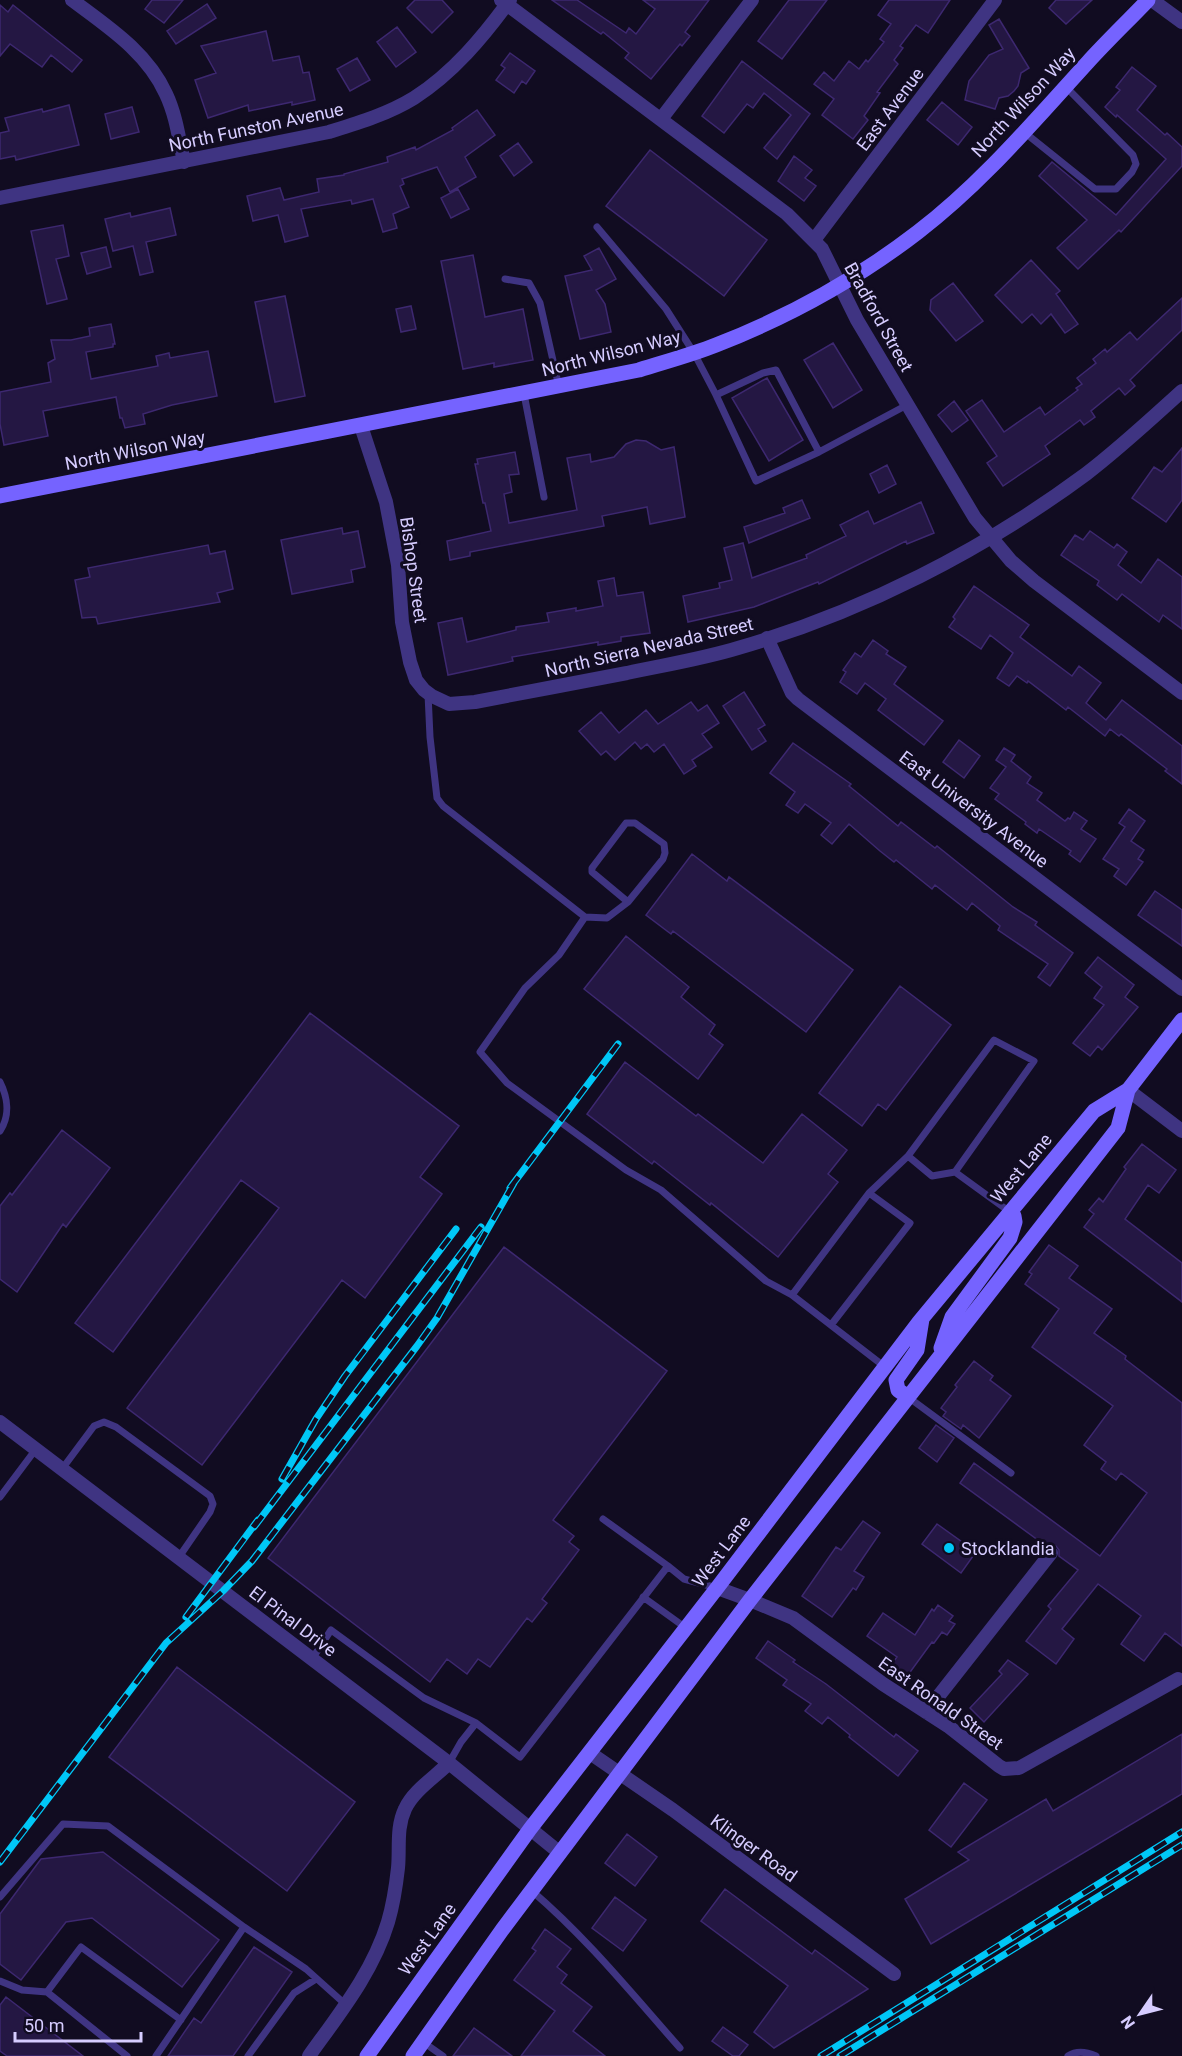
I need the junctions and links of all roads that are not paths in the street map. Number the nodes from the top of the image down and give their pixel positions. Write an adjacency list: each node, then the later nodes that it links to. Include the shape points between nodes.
1 (72, 0): 10 (street, via 125,40 147,63 167,96)
2 (752, 0): 8 (street)
3 (995, 0): 13 (street, East Avenue)
4 (1150, 0): 6 (street); 7 (main road, North Wilson Way)
5 (506, 2): 8 (street, Bradford Street); 10 (street, North Funston Avenue, via 455,67 403,104 329,132)
6 (1182, 22)
7 (1066, 87): 9 (main road, North Wilson Way); 9 (lane, via 1133,155 1136,164 1132,172 1116,189 1095,189)
8 (661, 119): 13 (street, Bradford Street, via 787,214)
9 (1024, 132): 15 (main road, North Wilson Way, via 919,231)
10 (184, 162): 11 (street, North Funston Avenue)
11 (0, 198)
12 (597, 227): 16 (lane, via 666,309)
13 (814, 240): 15 (street, Bradford Street)
14 (506, 279): 17 (lane, via 529,283 540,303)
15 (840, 284): 16 (main road, North Wilson Way, via 751,331); 21 (street, Bradford Street)
16 (694, 353): 17 (main road, North Wilson Way, via 639,370); 20 (lane)
17 (559, 387): 19 (main road, North Wilson Way)
18 (1182, 391): 26 (street, North Sierra Nevada Street, via 1086,474)
19 (524, 394): 22 (main road, North Wilson Way); 25 (lane)
20 (716, 395): 23 (lane, via 776,370); 23 (lane, via 756,481)
21 (908, 405): 23 (lane); 26 (street, Bradford Street, via 975,518)
22 (361, 426): 24 (main road, North Wilson Way); 28 (street, Bishop Street, via 386,502 410,662 416,680)
23 (819, 452)
24 (0, 496)
25 (544, 497)
26 (991, 537): 27 (street, North Sierra Nevada Street, via 910,581 834,615); 29 (street, Bradford Street, via 1034,581)
27 (767, 638): 28 (street, North Sierra Nevada Street, via 668,665 475,702 450,704); 32 (street, East University Avenue, via 798,699)
28 (428, 693): 31 (lane, via 437,798 442,806)
29 (1182, 693)
30 (628, 902): 30 (lane, via 665,853 664,844 631,822 626,823 592,868); 31 (lane, via 607,918)
31 (585, 917): 42 (lane, via 559,955 525,988 480,1052 507,1083 626,1170 661,1190 766,1281)
32 (1182, 989)
33 (1182, 1020): 35 (main road, West Lane)
34 (0, 1082): 36 (lane, via 6,1094 6,1122)
35 (1128, 1090): 37 (street); 41 (main road, West Lane, via 1094,1111); 45 (main road, West Lane, via 1118,1128)
36 (0, 1131)
37 (1182, 1131)
38 (908, 1156): 39 (lane, via 932,1176); 39 (lane, via 994,1040 1034,1061); 40 (lane)
39 (955, 1172): 41 (lane)
40 (869, 1193): 42 (lane); 44 (lane, via 910,1223)
41 (1010, 1212): 43 (main road, West Lane); 45 (main road, via 1015,1222 1010,1238 952,1317)
42 (792, 1295): 44 (lane)
43 (923, 1317): 46 (main road, West Lane); 47 (main road, via 917,1350 896,1380 898,1390)
44 (831, 1325): 46 (lane)
45 (937, 1359): 47 (main road, West Lane)
46 (885, 1366): 57 (main road, West Lane)
47 (908, 1397): 51 (lane); 59 (main road, West Lane)
48 (0, 1422): 49 (street, El Pinal Drive)
49 (36, 1449): 50 (street, El Pinal Drive); 52 (lane)
50 (62, 1468): 55 (street, El Pinal Drive); 55 (lane, via 94,1426 104,1422 210,1496 210,1512)
51 (1011, 1473)
52 (0, 1497)
53 (603, 1519): 56 (lane)
54 (1051, 1553): 63 (street)
55 (178, 1557): 61 (street, El Pinal Drive)
56 (668, 1566): 57 (lane, via 684,1579); 58 (lane)
57 (717, 1588): 59 (street, East Ronald Street); 60 (main road, West Lane)
58 (643, 1597): 60 (lane); 64 (lane, via 520,1757)
59 (750, 1600): 63 (street, East Ronald Street, via 793,1618); 67 (main road, West Lane)
60 (686, 1628): 65 (main road, West Lane)
61 (312, 1659): 64 (lane, via 332,1630 424,1698); 66 (street, El Pinal Drive)
62 (1178, 1679): 63 (street, East Ronald Street, via 1014,1770 999,1766)
63 (926, 1712)
64 (476, 1723): 66 (lane)
65 (590, 1753): 67 (street, Klinger Road); 68 (main road, West Lane)
66 (449, 1763): 68 (street, El Pinal Drive); 77 (street, via 405,1809 388,1923)
67 (620, 1774): 69 (main road, West Lane); 73 (street, Klinger Road)
68 (530, 1829): 69 (street, El Pinal Drive); 85 (main road, West Lane)
69 (560, 1853): 70 (main road, West Lane)
70 (532, 1890): 79 (main road, West Lane); 80 (lane, via 592,1948)
71 (0, 1897): 72 (lane, via 63,1824 108,1827)
72 (244, 1927): 74 (lane); 78 (lane)
73 (894, 1974)
74 (316, 1979): 77 (lane); 83 (lane, via 294,1993)
75 (0, 1982): 76 (lane, via 22,1990)
76 (47, 1992): 78 (lane, via 81,1947); 81 (lane)
77 (345, 2004): 84 (street)
78 (181, 2020): 82 (lane)
79 (423, 2042): 86 (main road, West Lane); 87 (lane)
80 (680, 2048)
81 (127, 2056)
82 (156, 2056)
83 (248, 2056)
84 (309, 2056)
85 (367, 2056)
86 (413, 2056)
87 (442, 2056)
88 (1068, 2056): 89 (lane, via 1086,2052)
89 (1096, 2056)

